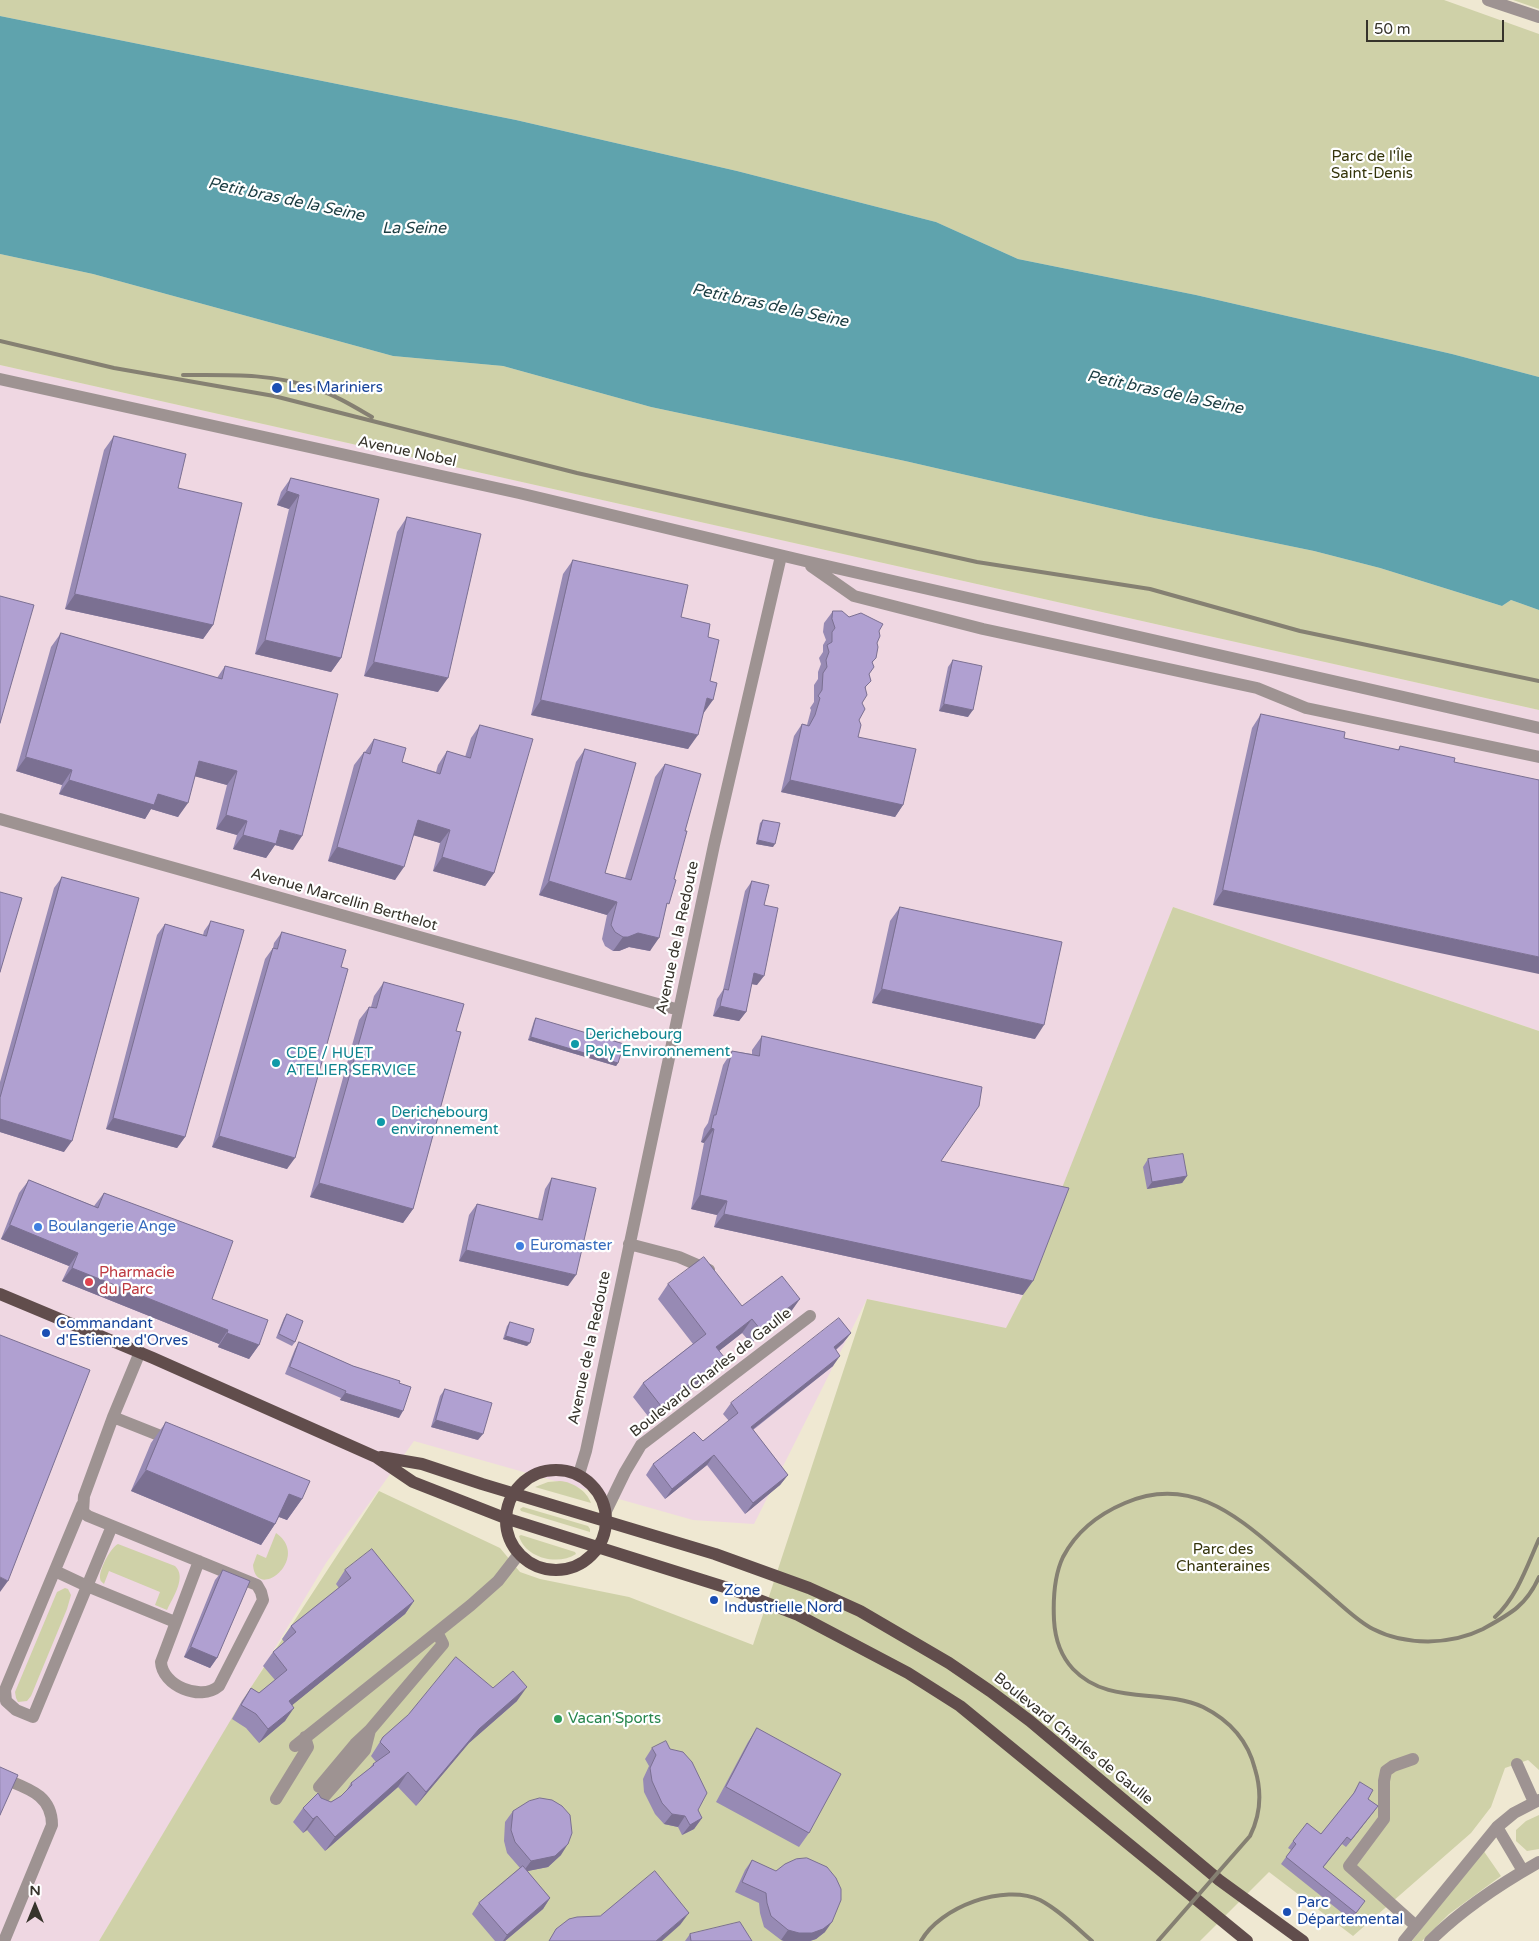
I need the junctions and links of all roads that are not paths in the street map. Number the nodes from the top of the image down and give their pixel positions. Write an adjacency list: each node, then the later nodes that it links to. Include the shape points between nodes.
1 (1488, 0): 2 (street)
2 (1539, 17)
3 (0, 379): 4 (street, Avenue Nobel, via 519,493)
4 (781, 556): 5 (street, Avenue Nobel); 9 (street, Avenue de la Redoute)
5 (805, 561): 6 (street, Avenue Nobel); 7 (street, via 854,596 1257,688 1306,708)
6 (1539, 728)
7 (1539, 756)
8 (0, 820): 9 (street, Avenue Marcellin Berthelot)
9 (679, 1010): 10 (street, Avenue de la Redoute)
10 (629, 1244): 11 (street, via 679,1256 707,1268); 18 (street, Avenue de la Redoute)
11 (717, 1277)
12 (0, 1294): 14 (main road, Boulevard Charles de Gaulle)
13 (810, 1316): 21 (street, Boulevard Charles de Gaulle, via 641,1445 624,1472)
14 (140, 1352): 15 (street); 17 (main road, Boulevard Charles de Gaulle)
15 (113, 1417): 16 (street); 20 (street)
16 (185, 1445)
17 (376, 1457): 19 (main road, Boulevard Charles de Gaulle, via 422,1464); 22 (main road, Boulevard Charles de Gaulle, via 413,1482)
18 (579, 1474): 19 (main road, via 568,1470 536,1474); 21 (main road, via 594,1486 602,1498)
19 (513, 1493): 21 (main road, Boulevard Charles de Gaulle); 22 (main road)
20 (82, 1505): 23 (street, via 88,1516); 27 (street)
21 (607, 1516): 24 (main road, Boulevard Charles de Gaulle); 47 (main road, Boulevard Charles de Gaulle, via 809,1588 860,1611 949,1663 1030,1721 1219,1880)
22 (505, 1518): 24 (main road, Boulevard Charles de Gaulle); 25 (main road, via 512,1543)
23 (112, 1526): 26 (street); 28 (street)
24 (599, 1547): 25 (main road, via 584,1562 566,1569 537,1566); 46 (main road, Boulevard Charles de Gaulle, via 731,1589 798,1615 908,1673 960,1706)
25 (519, 1554): 30 (street, via 498,1581)
26 (199, 1562): 29 (street); 29 (street, via 257,1585 263,1600 214,1690 185,1689 169,1681 163,1673 161,1662)
27 (55, 1571): 28 (street); 28 (street, via 5,1690 6,1702 16,1710 33,1716)
28 (87, 1586): 29 (street)
29 (175, 1622)
30 (437, 1632): 31 (street, via 443,1644); 32 (street)
31 (370, 1730): 37 (street); 40 (street, via 365,1750)
32 (305, 1737): 33 (street); 38 (street, via 308,1747)
33 (295, 1746)
34 (1413, 1759): 44 (street, via 1386,1772 1384,1819 1349,1866)
35 (1517, 1764): 39 (street)
36 (0, 1777): 45 (street, via 41,1797 52,1814 52,1825)
37 (319, 1786)
38 (276, 1799)
39 (1536, 1801): 41 (street)
40 (316, 1806)
41 (1497, 1827): 43 (street); 44 (street)
42 (1539, 1862): 43 (street)
43 (1523, 1871): 49 (street, via 1468,1909)
44 (1416, 1926): 48 (street)
45 (4, 1941)
46 (1247, 1941)
47 (1303, 1941)
48 (1404, 1941)
49 (1430, 1941)

